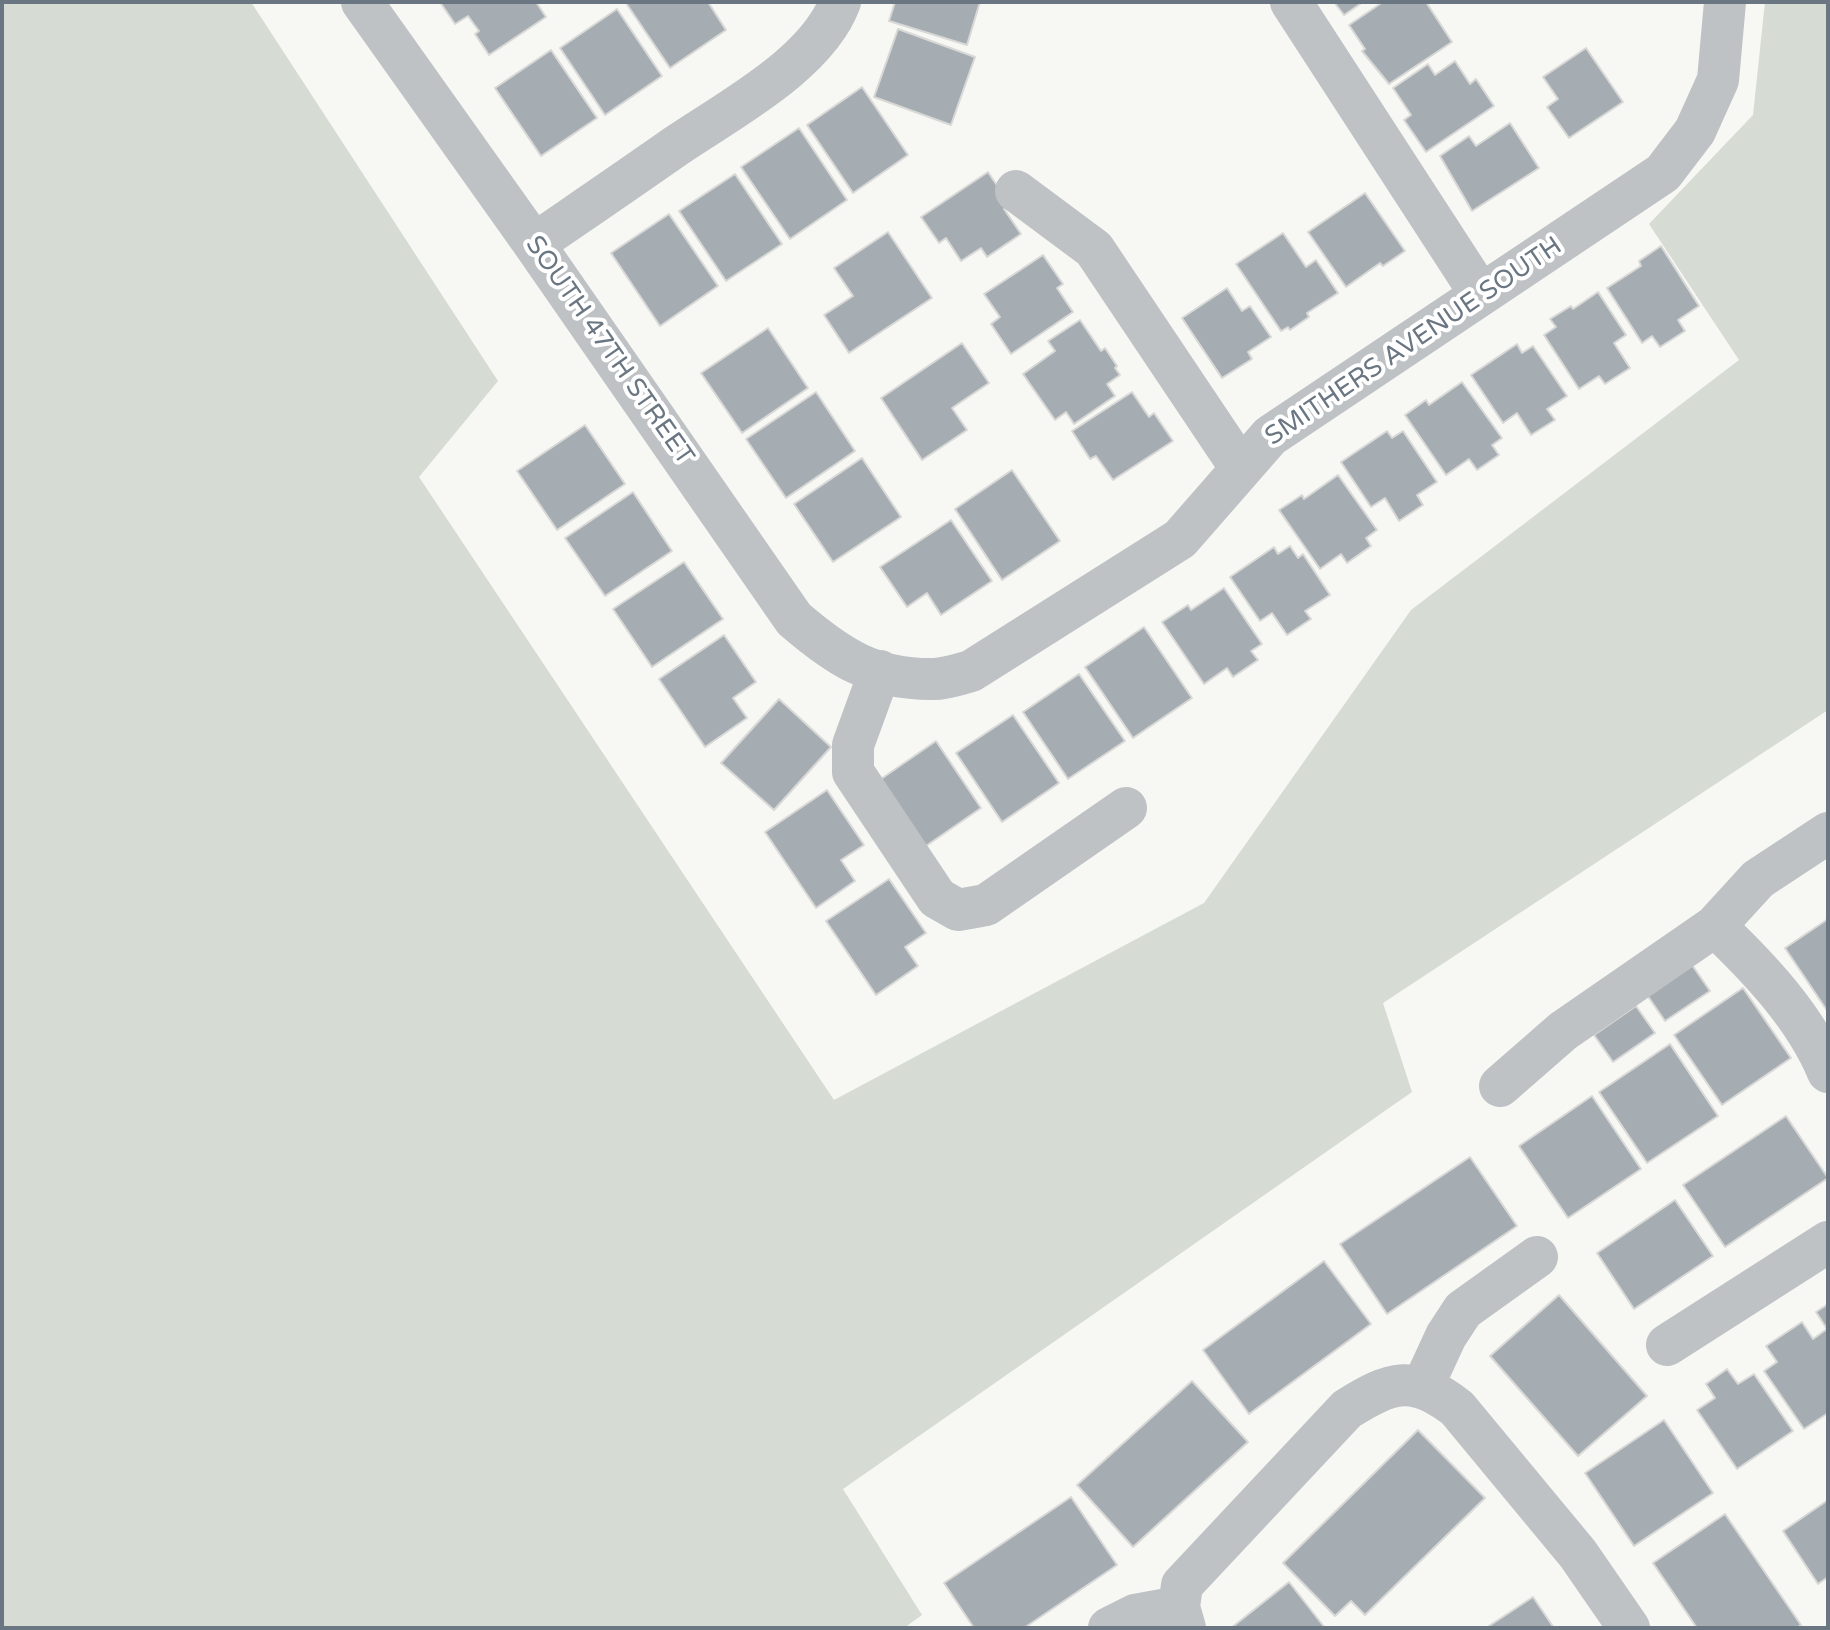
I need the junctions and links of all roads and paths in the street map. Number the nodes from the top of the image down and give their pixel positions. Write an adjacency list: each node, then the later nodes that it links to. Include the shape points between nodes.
1 (362, 2): 6 (street, SOUTH 47TH STREET)
2 (840, 2): 6 (street, via 808,50 768,84)
3 (1291, 2): 7 (street)
4 (1725, 2): 7 (street, SMITHERS AVENUE SOUTH, via 1718,80 1695,131 1663,173)
5 (1016, 191): 8 (street, via 1094,249)
6 (534, 244): 9 (street, SOUTH 47TH STREET, via 794,619 827,648)
7 (1481, 295): 8 (street, SMITHERS AVENUE SOUTH, via 1270,436)
8 (1240, 467): 9 (street, SMITHERS AVENUE SOUTH, via 1180,539 971,671 937,680)
9 (880, 671): 10 (street, via 853,745 853,772 937,898 958,910 986,905)
10 (1126, 808)
11 (1828, 833): 12 (street, via 1758,879)
12 (1715, 926): 13 (street, via 1764,973); 14 (street, via 1563,1031)
13 (1828, 1072)
14 (1500, 1086)
15 (1828, 1242): 17 (street)
16 (1537, 1257): 18 (street, via 1463,1310)
17 (1667, 1345)
18 (1422, 1388): 19 (street, via 1412,1384 1379,1389 1347,1409 1182,1585); 21 (street, via 1457,1408 1578,1554)
19 (1182, 1617): 20 (street, via 1135,1615)
20 (1109, 1628)
21 (1629, 1628)

